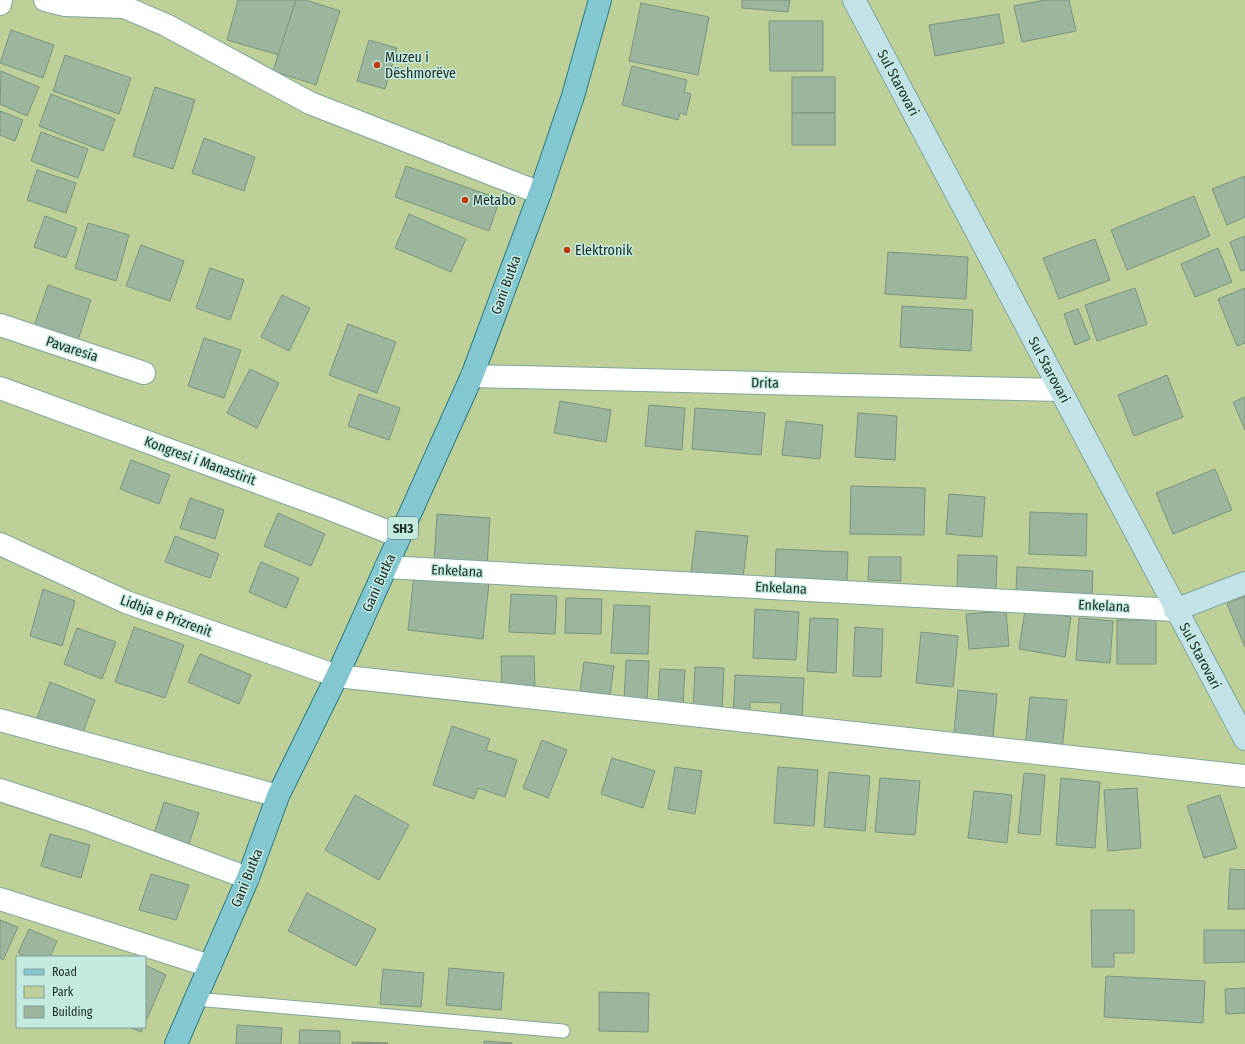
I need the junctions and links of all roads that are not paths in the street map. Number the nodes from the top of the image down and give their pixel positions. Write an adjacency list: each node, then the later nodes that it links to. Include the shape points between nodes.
1 (1, 0): 5 (street)
2 (45, 0): 6 (street, via 65,5 124,7 180,31 310,103)
3 (600, 0): 6 (main road, Gani Butka / SH3)
4 (854, 0): 11 (main road, Sul Starovari)
5 (0, 4)
6 (540, 193): 9 (main road, Gani Butka / SH3)
7 (0, 325): 8 (street, Pavaresia)
8 (144, 373)
9 (472, 376): 11 (street, Drita); 12 (main road, Gani Butka / SH3)
10 (0, 388): 12 (street, Kongresi i Manastirit)
11 (1059, 390): 16 (main road, Sul Starovari)
12 (399, 536): 14 (main road, Gani Butka / SH3)
13 (0, 544): 17 (street, Lidhja e Prizrenit, via 126,602)
14 (386, 567): 16 (street, Enkelana); 17 (main road, Gani Butka / SH3)
15 (1245, 583): 16 (main road)
16 (1175, 610): 19 (main road, Sul Starovari)
17 (337, 676): 20 (street, Lidhja e Prizrenit); 22 (main road, Gani Butka / SH3)
18 (0, 720): 22 (street)
19 (1245, 739)
20 (1245, 776)
21 (0, 790): 23 (street, via 88,819)
22 (278, 796): 23 (main road, Gani Butka / SH3)
23 (248, 878): 25 (main road, Gani Butka / SH3)
24 (0, 898): 25 (street)
25 (210, 966): 26 (main road, Gani Butka / SH3)
26 (196, 999): 27 (lane); 28 (main road, Gani Butka / SH3)
27 (564, 1031)
28 (176, 1044)

